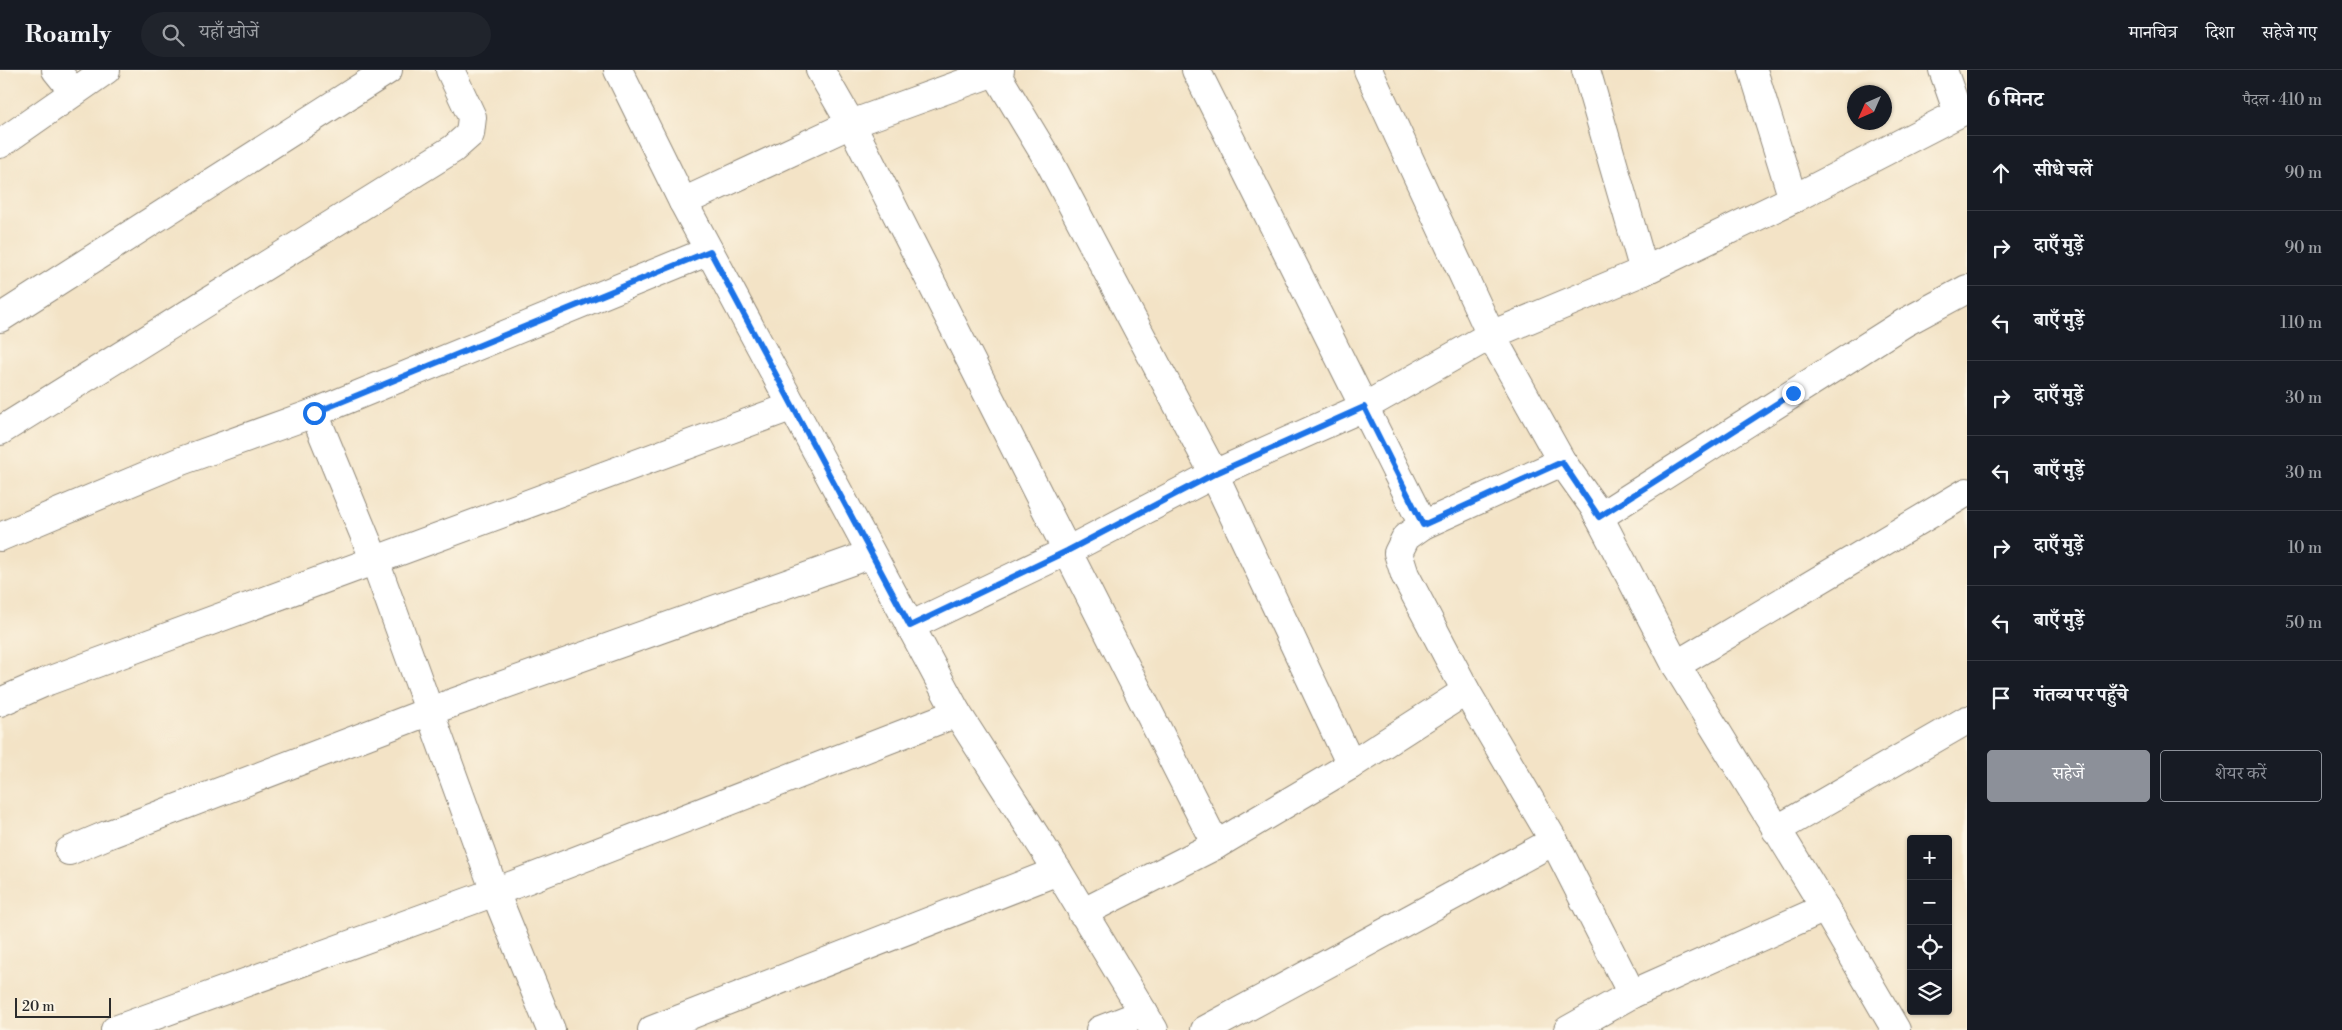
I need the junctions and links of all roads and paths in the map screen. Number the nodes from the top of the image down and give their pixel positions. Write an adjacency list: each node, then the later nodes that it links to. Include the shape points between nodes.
1 (56, 70): 13 (street)
2 (106, 70): 13 (street)
3 (388, 70): 22 (street)
4 (450, 70): 27 (street, via 472,117 470,134 453,149)
5 (618, 70): 18 (street)
6 (820, 70): 15 (street)
7 (996, 70): 15 (street); 29 (street, via 1050,163)
8 (1196, 70): 25 (street)
9 (1368, 70): 23 (street)
10 (1586, 70): 20 (street)
11 (1752, 70): 17 (street)
12 (1943, 70): 14 (street)
13 (73, 91): 16 (street)
14 (1963, 111): 17 (street)
15 (851, 124): 18 (street); 34 (street)
16 (0, 144)
17 (1794, 199): 20 (street)
18 (683, 202): 19 (street)
19 (710, 251): 24 (street); 26 (street)
20 (1644, 271): 23 (street)
21 (1967, 289): 31 (street, via 1904,323)
22 (0, 318)
23 (1492, 335): 25 (street); 28 (street)
24 (793, 406): 35 (street); 36 (street)
25 (1364, 407): 29 (street); 32 (street)
26 (314, 413): 33 (street, via 181,462); 36 (street)
27 (0, 431)
28 (1562, 462): 31 (street); 32 (street)
29 (1214, 474): 34 (street); 44 (street)
30 (1967, 492): 38 (street)
31 (1599, 517): 38 (street)
32 (1423, 525): 39 (street, via 1406,537 1398,553 1405,575)
33 (0, 537)
34 (1067, 551): 37 (street); 47 (street)
35 (871, 554): 37 (street); 41 (street)
36 (375, 561): 40 (street, via 48,681); 41 (street)
37 (910, 626): 42 (street)
38 (1676, 664): 45 (street)
39 (1466, 691): 44 (street); 46 (street)
40 (0, 702)
41 (430, 711): 48 (street); 50 (street)
42 (957, 713): 49 (street); 50 (street)
43 (1967, 720): 45 (street)
44 (1351, 765): 47 (street)
45 (1776, 830): 51 (street)
46 (1554, 841): 53 (street); 59 (street)
47 (1216, 845): 52 (street)
48 (69, 852)
49 (1058, 871): 52 (street); 57 (street)
50 (495, 892): 55 (street); 56 (street)
51 (1825, 908): 53 (street); 61 (street)
52 (1082, 913): 54 (street)
53 (1632, 994): 60 (street)
54 (1149, 1021): 58 (street)
55 (114, 1030)
56 (551, 1030)
57 (652, 1030)
58 (1100, 1030)
59 (1205, 1030)
60 (1568, 1030)
61 (1896, 1030)

